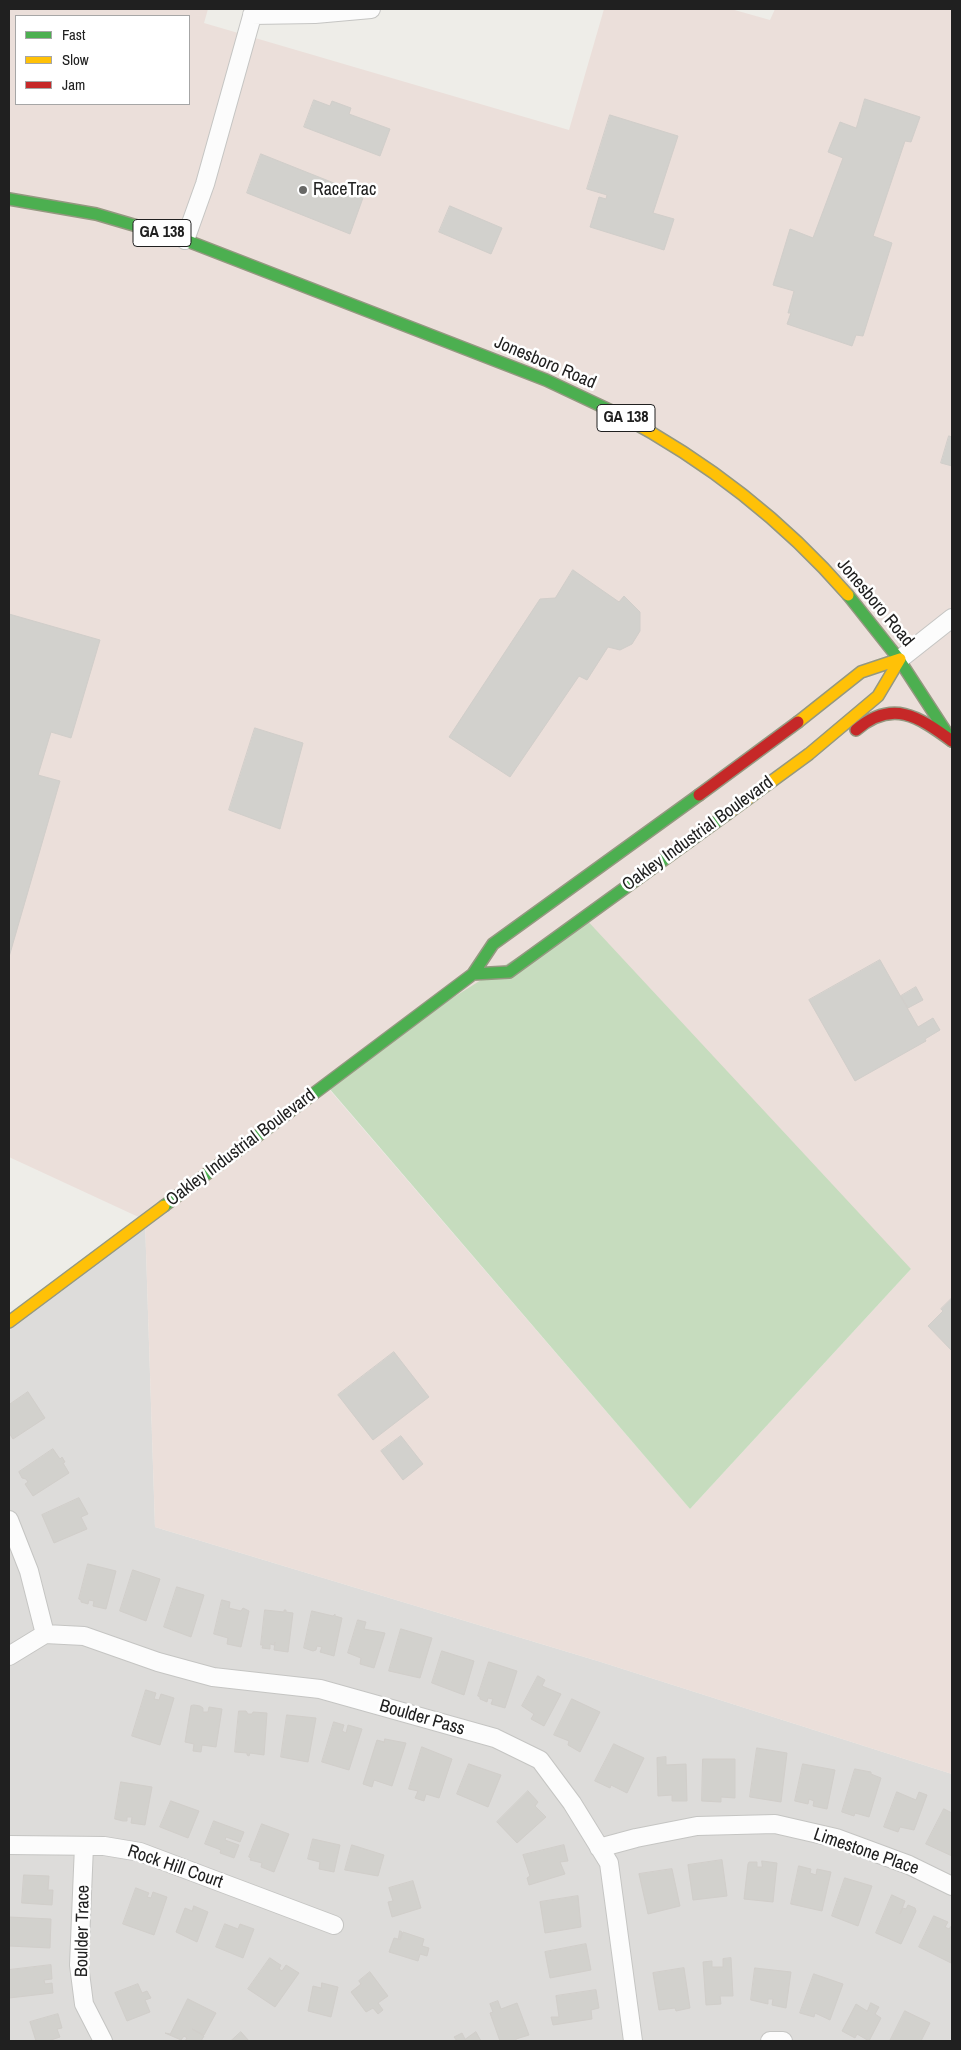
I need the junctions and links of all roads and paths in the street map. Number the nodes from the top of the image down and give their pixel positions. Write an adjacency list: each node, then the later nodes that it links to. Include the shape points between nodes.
1 (371, 9): 2 (street, via 315,14)
2 (253, 12): 4 (street, via 205,184)
3 (9, 199): 4 (main road, Jonesboro Road / GA 138, via 96,214)
4 (184, 240): 6 (main road, Jonesboro Road / GA 138, via 546,380 646,429 716,474 781,526 840,585)
5 (952, 618): 6 (street, Oakley Industrial Boulevard)
6 (900, 659): 7 (main road, Jonesboro Road / GA 138); 8 (main road, Oakley Industrial Boulevard, via 878,696 808,754); 9 (main road, Oakley Industrial Boulevard, via 861,672 640,839 493,944)
7 (952, 741): 8 (main road, via 938,729 900,714 875,716 753,809)
8 (732, 809): 9 (main road, Oakley Industrial Boulevard, via 509,972)
9 (473, 974): 10 (main road, Oakley Industrial Boulevard)
10 (9, 1322)
11 (9, 1520): 12 (street, via 29,1571)
12 (45, 1634): 13 (street); 16 (street, Boulder Pass, via 84,1636 213,1677 320,1689 495,1738 540,1760 572,1803)
13 (9, 1656)
14 (9, 1845): 15 (street, Rock Hill Court)
15 (84, 1846): 18 (street, Rock Hill Court, via 140,1852); 19 (street, Boulder Trace, via 79,1965 84,2004)
16 (599, 1848): 17 (street, Limestone Place, via 697,1826 775,1824 836,1838 909,1865); 20 (street, Boulder Pass, via 609,1863)
17 (952, 1886)
18 (334, 1925)
19 (103, 2041)
20 (633, 2041)
21 (770, 2041): 22 (street)
22 (783, 2041)

